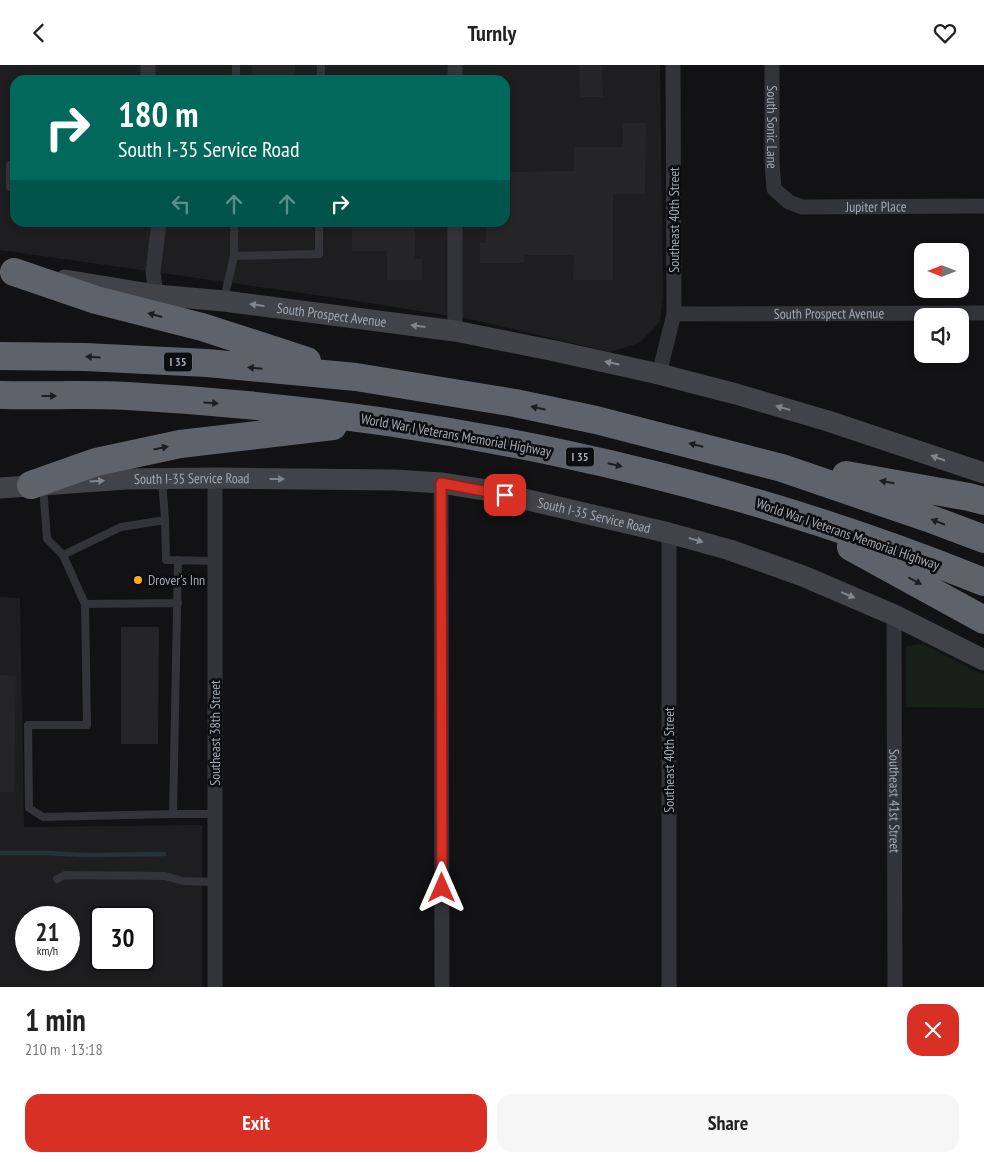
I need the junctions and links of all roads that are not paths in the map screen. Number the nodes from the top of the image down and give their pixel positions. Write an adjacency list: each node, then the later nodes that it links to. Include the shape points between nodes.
1 (674, 65): 14 (street, Southeast 40th Street)
2 (772, 65): 3 (street, South Sonic Lane)
3 (774, 189): 4 (street, Jupiter Place, via 789,202 802,207)
4 (984, 207)
5 (159, 227): 11 (street, via 153,272)
6 (234, 227): 9 (lane)
7 (319, 227): 9 (lane, via 319,254)
8 (455, 227): 15 (street)
9 (234, 256): 12 (lane)
10 (7, 271): 11 (main road, South Prospect Avenue); 18 (highway, one-way to 10, via 202,327)
11 (156, 295): 12 (main road, South Prospect Avenue)
12 (224, 301): 15 (main road, South Prospect Avenue, one-way to 12)
13 (984, 313): 14 (street, South Prospect Avenue)
14 (674, 314): 17 (street, Southeast 40th Street)
15 (455, 331): 17 (main road, South Prospect Avenue, one-way to 15)
16 (0, 356): 18 (highway, I 35, one-way to 16, via 207,363)
17 (659, 374): 22 (main road, one-way to 17, via 828,421)
18 (356, 377): 21 (highway, I 35, one-way to 18, via 515,403)
19 (0, 395): 20 (highway, World War I Veterans Memorial Highway / I 35, one-way to 20, via 125,396 327,413)
20 (378, 421): 26 (highway, one-way to 20, via 96,462 180,444); 29 (highway, World War I Veterans Memorial Highway / I 35, one-way to 29, via 564,453)
21 (743, 457): 28 (highway, one-way to 21); 32 (highway, I 35, one-way to 21, via 853,491)
22 (984, 473)
23 (215, 478): 24 (main road, South I-35 Service Road); 25 (main road, South I-35 Service Road, one-way to 25); 35 (street, Southeast 38th Street)
24 (162, 479): 26 (main road, South I-35 Service Road, one-way to 24); 30 (lane)
25 (441, 483): 31 (main road, South I-35 Service Road, via 486,490); 47 (street)
26 (37, 485): 27 (main road, South I-35 Service Road); 33 (lane, via 47,539)
27 (0, 488)
28 (984, 501)
29 (779, 509): 36 (highway, World War I Veterans Memorial Highway / I 35); 40 (highway, one-way to 40)
30 (165, 520): 33 (lane, via 121,527); 34 (lane, via 166,560)
31 (669, 533): 39 (main road, South I-35 Service Road, one-way to 39, via 803,576); 48 (street, Southeast 40th Street)
32 (984, 539)
33 (63, 555): 38 (lane)
34 (178, 559): 35 (lane); 37 (lane)
35 (215, 561): 43 (street, Southeast 38th Street)
36 (984, 582)
37 (178, 603): 38 (lane); 42 (lane)
38 (85, 604): 42 (lane, via 87,725 28,725 29,808 43,817)
39 (894, 615): 41 (main road, South I-35 Service Road); 49 (street, Southeast 41st Street)
40 (984, 619)
41 (984, 660)
42 (173, 814): 43 (lane)
43 (215, 814): 45 (street, Southeast 38th Street)
44 (57, 879): 45 (lane, via 65,875 165,876)
45 (215, 883): 46 (street, Southeast 38th Street)
46 (216, 987)
47 (442, 987)
48 (669, 987)
49 (895, 987)

